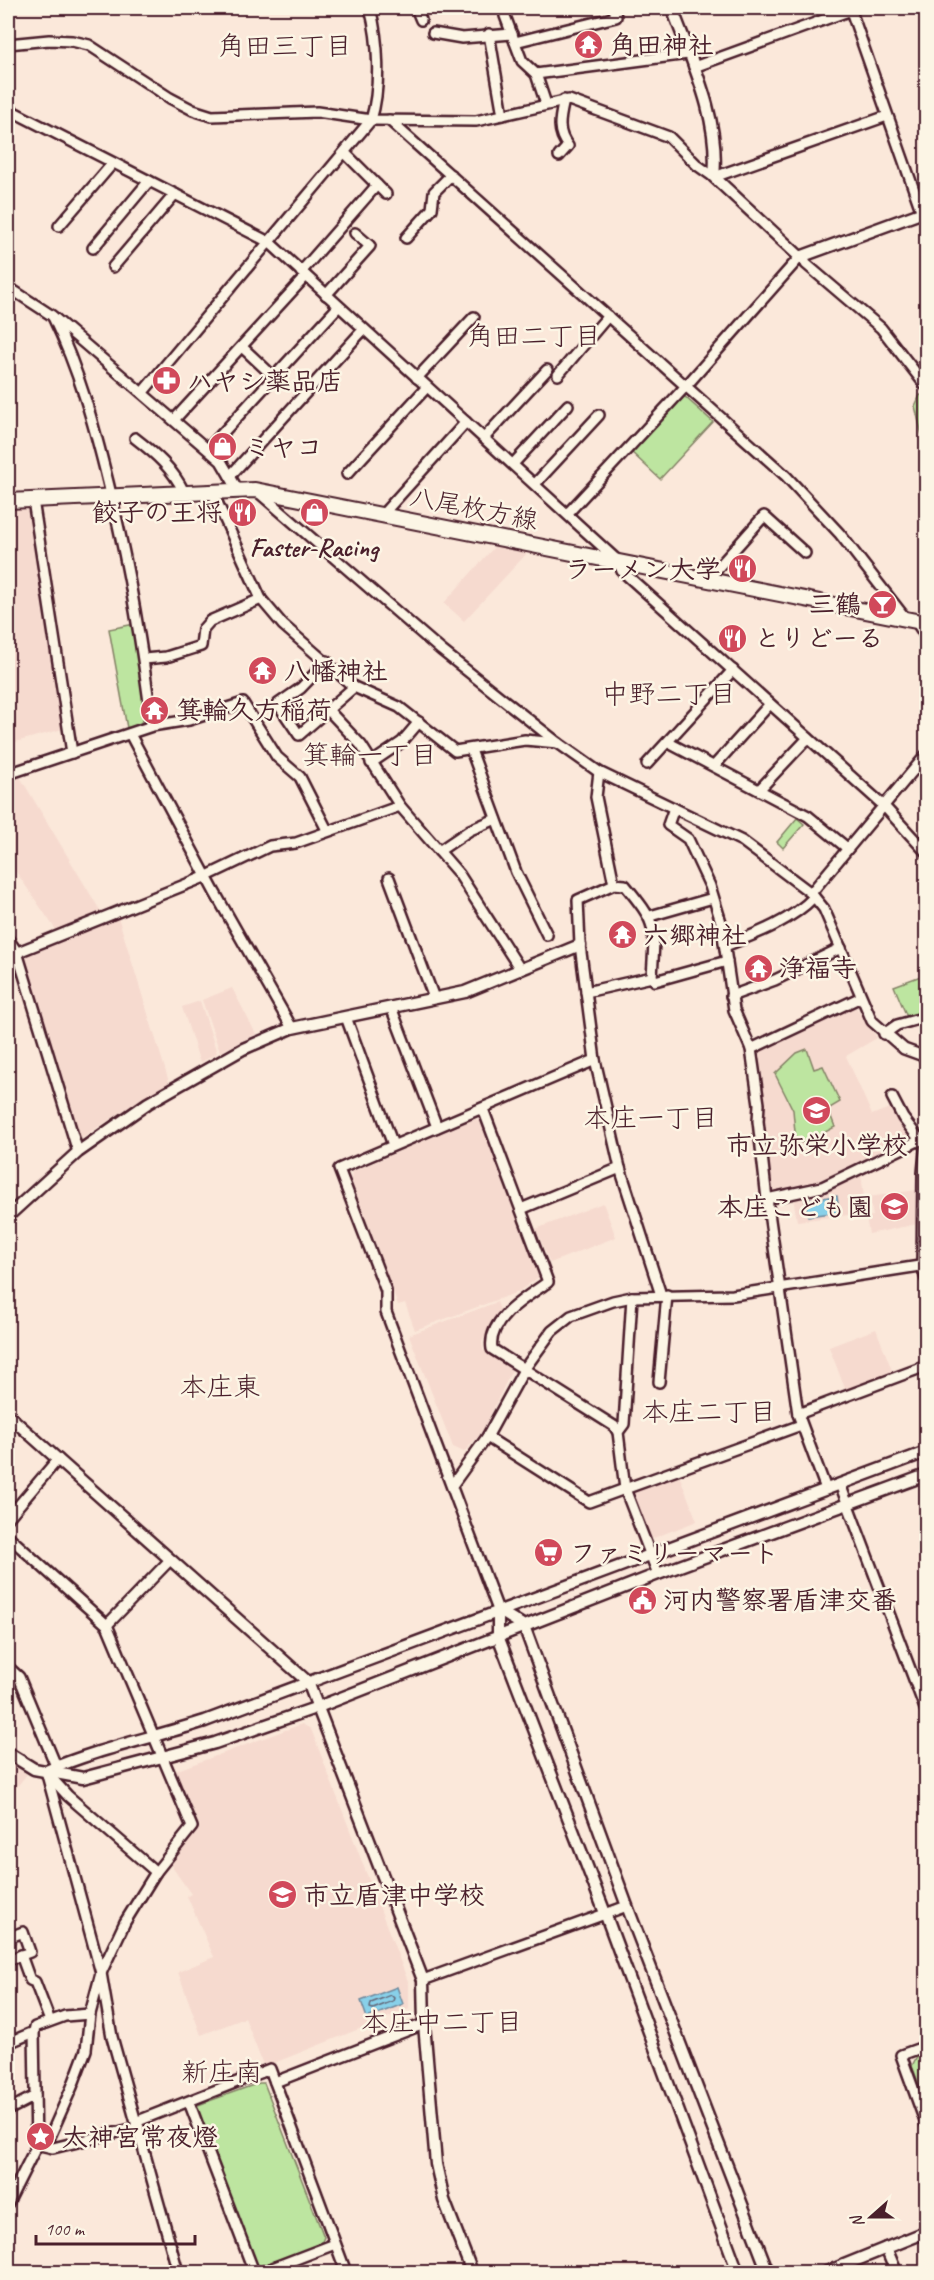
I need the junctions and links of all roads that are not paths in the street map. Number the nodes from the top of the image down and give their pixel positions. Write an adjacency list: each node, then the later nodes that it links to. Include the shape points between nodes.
1 (370, 8): 20 (street, via 375,33 377,100)
2 (416, 8): 7 (street)
3 (614, 8): 10 (street, via 616,17)
4 (672, 8): 12 (street)
5 (851, 9): 13 (street); 19 (street)
6 (505, 16): 10 (street)
7 (421, 20)
8 (433, 33): 9 (street, via 462,38)
9 (489, 34): 10 (street); 18 (street)
10 (513, 38): 14 (street, via 522,61)
11 (8, 44): 20 (street, via 60,41 89,45 170,98 212,116 317,112)
12 (688, 54): 13 (street); 14 (street)
13 (694, 67): 26 (street, via 717,151)
14 (536, 74): 16 (street)
15 (564, 100): 16 (street); 23 (street, via 559,120 561,136 568,146); 26 (street, via 669,137)
16 (546, 104): 18 (street)
17 (8, 111): 24 (street)
18 (503, 115): 21 (street, via 476,122)
19 (887, 116): 26 (street); 31 (street)
20 (371, 120): 21 (street); 22 (street)
21 (389, 120): 25 (street)
22 (345, 153): 28 (street); 35 (street)
23 (559, 156)
24 (113, 163): 27 (street); 32 (street)
25 (451, 175): 34 (street, via 434,192 432,208); 43 (street)
26 (714, 177): 37 (street)
27 (149, 181): 29 (street); 36 (street)
28 (377, 185): 30 (street); 39 (street)
29 (175, 194): 35 (street); 38 (street)
30 (386, 194)
31 (924, 212): 37 (street)
32 (59, 226)
33 (356, 233): 41 (street, via 370,246)
34 (406, 238)
35 (269, 242): 39 (street); 55 (street)
36 (93, 248)
37 (802, 257): 52 (street); 53 (street, via 881,328)
38 (113, 267)
39 (303, 274): 41 (street); 47 (street)
40 (8, 286): 44 (street)
41 (326, 295): 42 (street)
42 (338, 307): 46 (street); 50 (street)
43 (608, 316): 49 (street); 52 (street)
44 (53, 317): 55 (street); 71 (street, via 82,388)
45 (474, 317): 51 (street)
46 (363, 330): 51 (street); 65 (street)
47 (242, 347): 50 (street); 58 (street)
48 (547, 370): 61 (street)
49 (558, 375)
50 (274, 377): 62 (street)
51 (417, 378): 54 (street)
52 (686, 386): 74 (street); 80 (street, via 786,476)
53 (927, 386)
54 (427, 387): 59 (street); 64 (street)
55 (143, 392): 58 (street)
56 (568, 405): 63 (street)
57 (599, 415): 66 (street)
58 (174, 420): 62 (street)
59 (466, 422): 61 (street); 75 (street)
60 (135, 438): 70 (street, via 168,465)
61 (484, 438): 63 (street)
62 (208, 449): 65 (street)
63 (513, 464): 66 (street)
64 (347, 474)
65 (230, 476): 67 (street)
66 (536, 484): 74 (street)
67 (238, 490): 68 (main road, 八尾枚方線); 69 (main road, 八尾枚方線)
68 (255, 490): 75 (main road, 八尾枚方線); 92 (street, via 441,650)
69 (212, 491): 70 (main road, 八尾枚方線); 79 (street)
70 (184, 492): 71 (main road, 八尾枚方線)
71 (111, 496): 72 (main road, 八尾枚方線); 82 (street)
72 (33, 500): 73 (main road, 八尾枚方線); 95 (street)
73 (8, 501)
74 (567, 513): 77 (street)
75 (382, 515): 77 (main road, 八尾枚方線)
76 (805, 553): 78 (street, via 764,516)
77 (618, 561): 78 (main road, 八尾枚方線); 84 (street, via 622,571)
78 (708, 579): 80 (main road, 八尾枚方線)
79 (261, 599): 82 (street, via 210,621 203,629 201,646); 83 (street, via 283,625)
80 (916, 621): 81 (street)
81 (927, 637)
82 (144, 659): 89 (street)
83 (327, 661): 85 (street); 87 (street, via 301,688 278,704 299,735)
84 (733, 670): 86 (street); 93 (street)
85 (354, 687): 87 (street); 88 (street, via 399,707)
86 (770, 704): 91 (street); 99 (street)
87 (329, 711): 97 (street, via 361,745)
88 (419, 722): 94 (street, via 455,751); 97 (street, via 402,742)
89 (152, 726): 90 (street); 107 (street, via 189,720 243,703 277,757 300,777)
90 (130, 734): 95 (street); 111 (street)
91 (808, 738): 102 (street); 103 (street)
92 (558, 743): 94 (street, via 525,740); 100 (street)
93 (669, 743): 98 (street); 99 (street)
94 (471, 750): 106 (street)
95 (72, 753): 101 (street)
96 (927, 755): 103 (street)
97 (371, 763): 104 (street)
98 (647, 764)
99 (714, 766): 102 (street)
100 (598, 772): 105 (street); 113 (street, via 596,797)
101 (8, 774)
102 (759, 790): 108 (street, via 808,816)
103 (883, 805): 108 (street); 110 (street)
104 (400, 806): 107 (street); 109 (street)
105 (674, 808): 114 (street, via 752,847); 115 (street, via 668,825 688,839)
106 (496, 819): 109 (street, via 470,830); 117 (street, via 516,872)
107 (327, 830): 111 (street, via 297,843 270,846)
108 (848, 848): 114 (street)
109 (439, 851): 124 (street, via 459,874)
110 (927, 852)
111 (207, 876): 122 (street); 133 (street)
112 (389, 878): 128 (street)
113 (614, 884): 116 (street, via 625,885); 119 (street, via 578,900)
114 (813, 895): 120 (street, via 804,907 765,931); 121 (street, via 824,909)
115 (713, 898): 116 (street); 120 (street)
116 (650, 916): 125 (street, via 655,935)
117 (547, 935)
118 (8, 939): 122 (street)
119 (580, 945): 124 (street); 126 (street)
120 (725, 946): 123 (street)
121 (841, 948): 127 (street); 129 (street)
122 (12, 954): 143 (street)
123 (727, 961): 125 (street, via 655,981); 127 (street)
124 (520, 969): 128 (street, via 465,992)
125 (652, 977): 126 (street)
126 (586, 992): 137 (street)
127 (731, 996): 135 (street)
128 (434, 998): 130 (street)
129 (860, 998): 134 (street); 135 (street)
130 (392, 1007): 131 (street); 140 (street)
131 (346, 1017): 133 (street); 142 (street)
132 (927, 1017): 134 (street, via 906,1022)
133 (292, 1028): 143 (street, via 243,1049 159,1097)
134 (884, 1034): 136 (street, via 904,1049)
135 (751, 1049): 145 (street)
136 (927, 1057)
137 (595, 1060): 139 (street); 144 (street)
138 (892, 1097): 141 (street, via 903,1118)
139 (483, 1109): 140 (street); 146 (street)
140 (437, 1127): 142 (street)
141 (924, 1141): 145 (street, via 822,1187); 148 (street)
142 (393, 1145): 164 (street, via 339,1169 386,1291 386,1312)
143 (78, 1152): 147 (street)
144 (620, 1168): 146 (street); 151 (street)
145 (767, 1198): 150 (street)
146 (521, 1209): 154 (street, via 548,1282 505,1315 490,1340 492,1349)
147 (8, 1216)
148 (924, 1265): 149 (street); 150 (street)
149 (927, 1279)
150 (779, 1290): 151 (street); 156 (street)
151 (664, 1295): 152 (street); 155 (street)
152 (632, 1298): 154 (street, via 571,1316 552,1330); 159 (street, via 624,1424)
153 (927, 1366): 156 (street)
154 (525, 1368): 159 (street); 160 (street)
155 (659, 1382)
156 (798, 1414): 158 (street)
157 (8, 1415): 162 (street)
158 (801, 1425): 166 (street); 167 (street)
159 (618, 1432): 166 (street)
160 (487, 1437): 164 (street); 166 (street, via 589,1502)
161 (927, 1452): 165 (street)
162 (58, 1460): 169 (street); 172 (street)
163 (927, 1474): 168 (street)
164 (453, 1484): 174 (street)
165 (840, 1484): 167 (street); 168 (street)
166 (625, 1489): 171 (street)
167 (826, 1489): 171 (street)
168 (847, 1504): 173 (street); 181 (street)
169 (8, 1518)
170 (8, 1536): 175 (street)
171 (651, 1554): 173 (street); 174 (street)
172 (169, 1561): 175 (street); 179 (street)
173 (658, 1574): 176 (street)
174 (498, 1610): 176 (street); 177 (street); 179 (street)
175 (107, 1625): 182 (street)
176 (524, 1626): 177 (street); 187 (street)
177 (498, 1636): 180 (street); 188 (street)
178 (8, 1667): 185 (street, via 19,1677)
179 (308, 1682): 180 (street); 182 (street)
180 (318, 1707): 184 (street); 193 (street)
181 (927, 1710)
182 (154, 1737): 184 (street); 185 (street, via 83,1755)
183 (8, 1753): 185 (street, via 34,1769)
184 (162, 1757): 185 (street, via 83,1778); 186 (street, via 192,1827)
185 (51, 1769): 186 (street, via 68,1796); 192 (street)
186 (156, 1872): 192 (street, via 125,1922)
187 (627, 1906): 188 (street); 217 (street)
188 (605, 1913): 193 (street); 216 (street)
189 (8, 1938): 190 (street, via 23,1932 30,1952)
190 (21, 1955): 191 (street); 195 (street)
191 (8, 1960)
192 (101, 1973): 194 (street); 204 (street, via 112,2037)
193 (423, 1980): 196 (street)
194 (90, 2014): 195 (street); 206 (street, via 86,2050 72,2087 49,2139)
195 (50, 2021): 197 (street, via 35,2027)
196 (424, 2024): 200 (street); 215 (street, via 436,2164 444,2200)
197 (34, 2032): 198 (street); 201 (street)
198 (8, 2043)
199 (927, 2046): 205 (street, via 901,2055)
200 (275, 2082): 202 (street, via 270,2069); 209 (street)
201 (35, 2096): 203 (street); 206 (street)
202 (189, 2102): 204 (street); 212 (street)
203 (8, 2110)
204 (138, 2124): 206 (street, via 53,2148); 211 (street)
205 (927, 2124)
206 (38, 2146): 207 (street)
207 (8, 2203)
208 (927, 2232): 210 (street)
209 (335, 2244): 213 (street); 214 (street)
210 (886, 2248): 218 (street); 219 (street)
211 (178, 2272)
212 (254, 2272)
213 (262, 2272)
214 (346, 2272)
215 (472, 2272)
216 (738, 2272)
217 (768, 2272)
218 (827, 2272)
219 (896, 2272)

